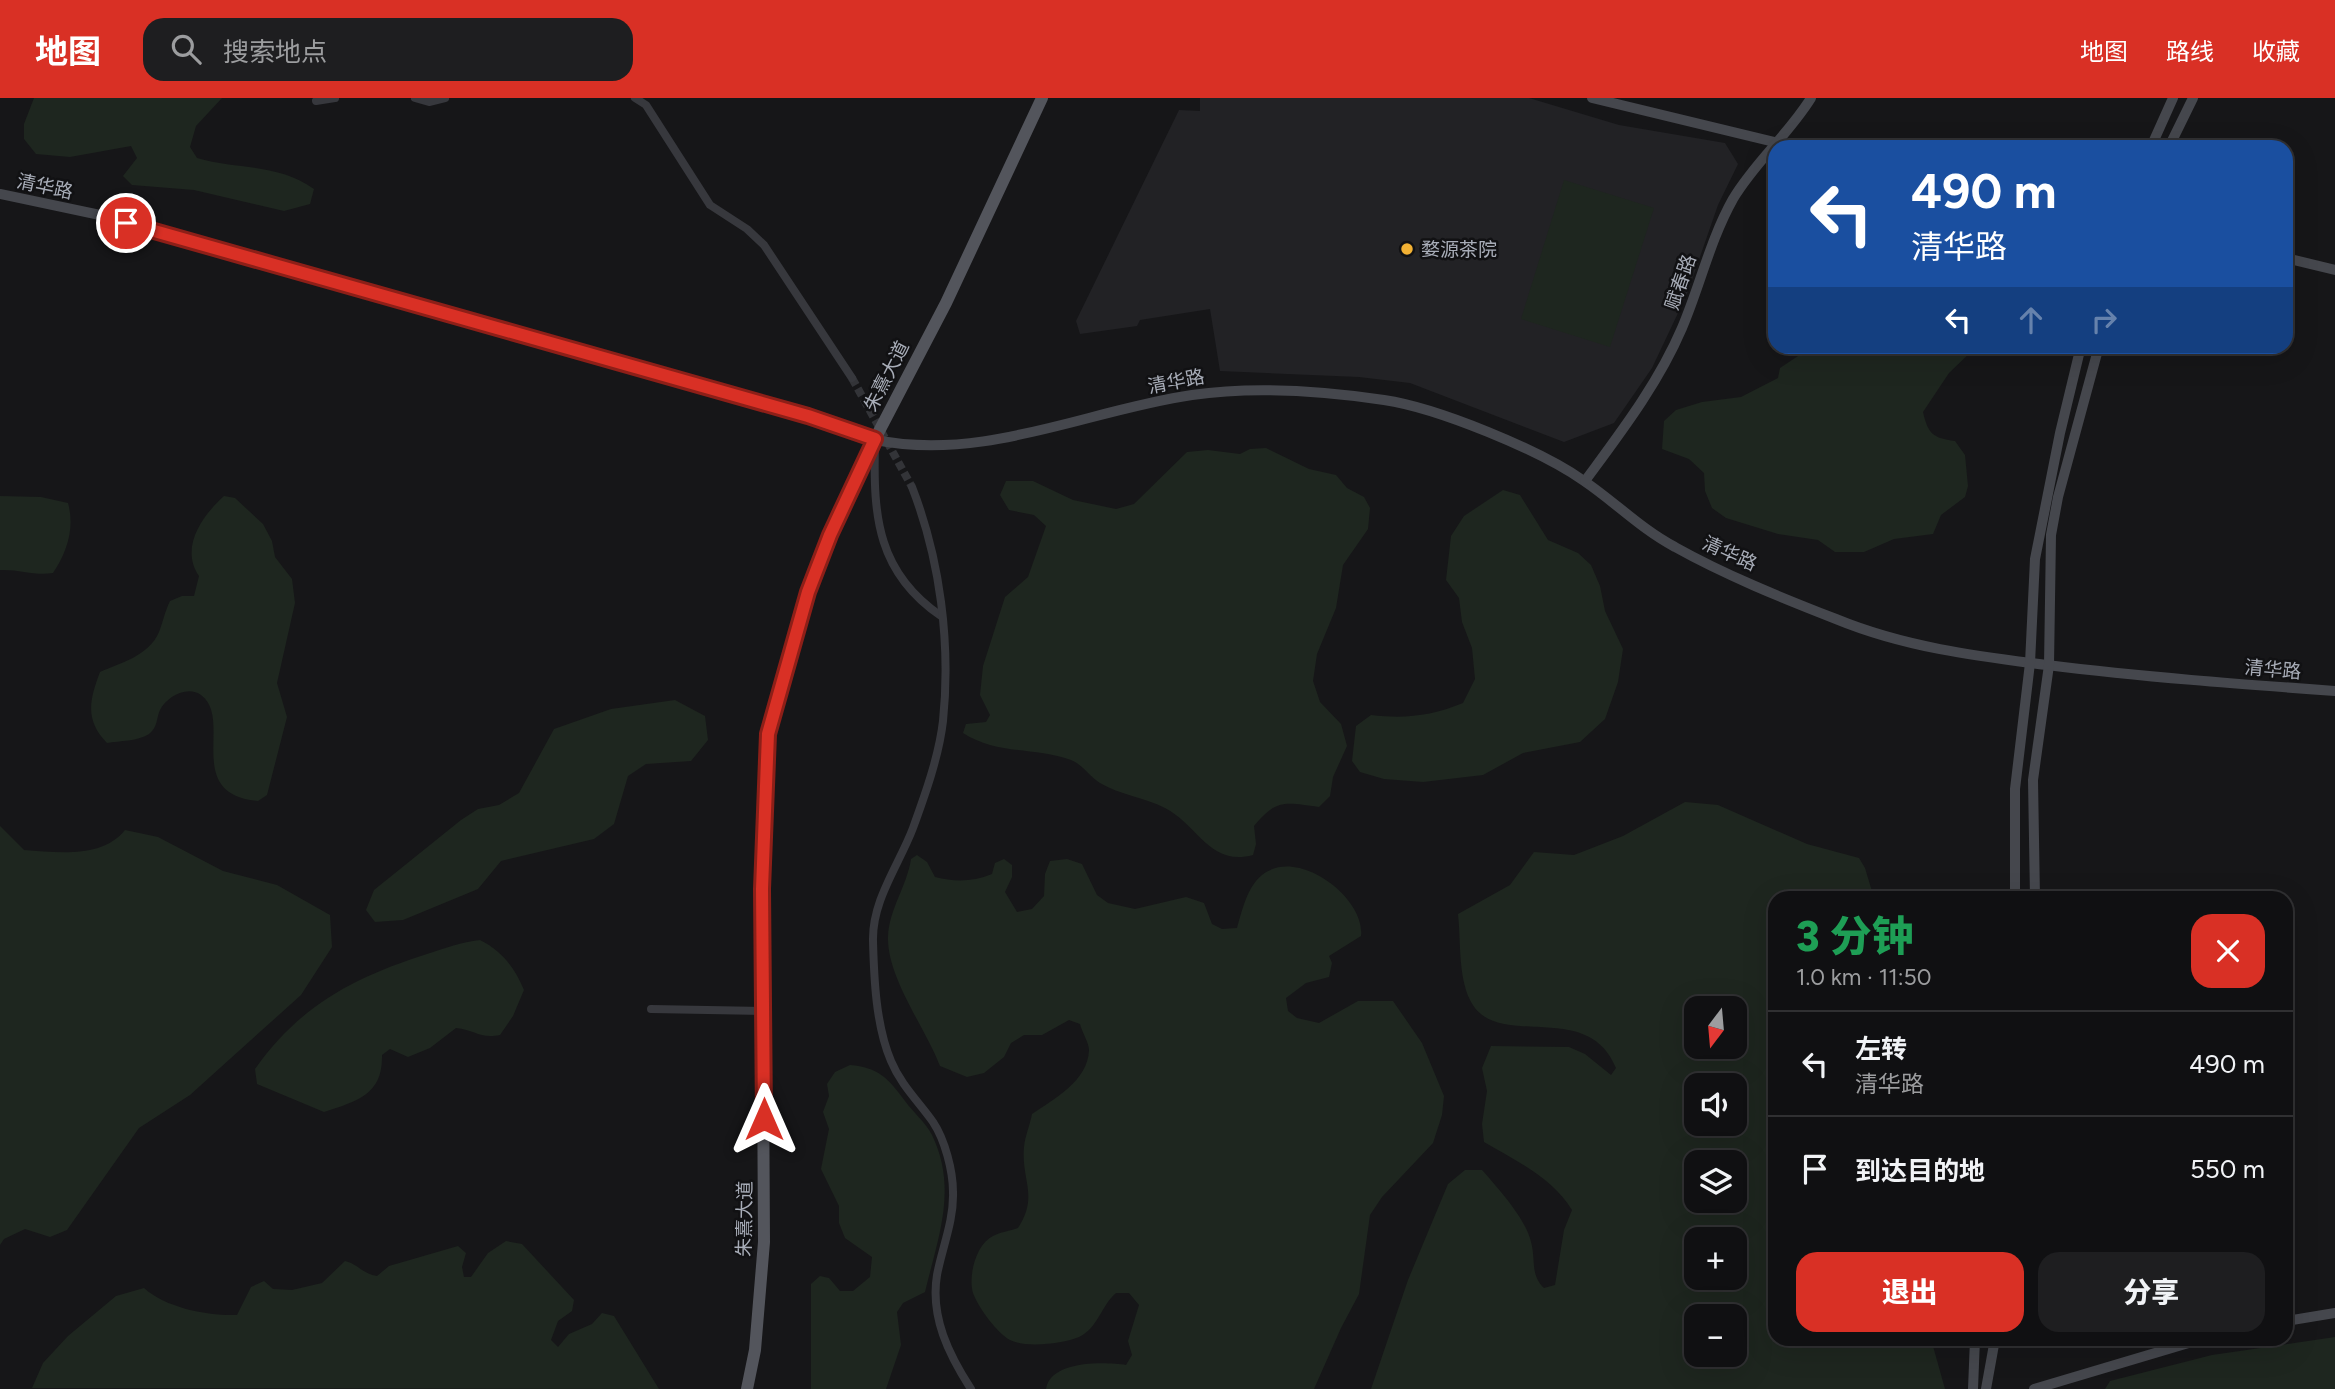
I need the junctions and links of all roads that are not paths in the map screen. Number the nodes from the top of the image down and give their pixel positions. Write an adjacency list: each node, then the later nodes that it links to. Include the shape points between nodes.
1 (335, 98): 10 (street)
2 (415, 98): 3 (street, via 429,102)
3 (445, 98)
4 (635, 98): 21 (street, via 646,105 710,205 764,245)
5 (1042, 98): 22 (main road, 朱熹大道, via 946,303)
6 (1592, 98): 14 (main road)
7 (1811, 98): 11 (main road, 赋春路)
8 (2173, 98): 12 (main road)
9 (2193, 98): 13 (main road)
10 (316, 101)
11 (1779, 140)
12 (2154, 140)
13 (2172, 140)
14 (1768, 141)
15 (1768, 153): 23 (main road, 赋春路, via 1732,202 1709,251 1681,332 1646,395)
16 (0, 194): 22 (main road, 清华路, via 100,215)
17 (2293, 260): 18 (main road)
18 (2335, 270)
19 (2079, 354): 26 (main road, via 2035,559)
20 (2097, 354): 27 (main road, via 2051,536)
21 (852, 378)
22 (875, 439): 23 (main road, 清华路, via 927,444 984,442 1187,395 1282,392 1387,400 1534,451); 25 (street, via 874,494 887,549 910,592); 32 (main road, 朱熹大道, via 808,592 768,734 762,889)
23 (1585, 481): 26 (main road, 清华路, via 1632,520 1676,548 1839,620 1961,655)
24 (912, 487): 25 (street, via 927,526)
25 (941, 616): 39 (street, via 943,721 913,828 878,906 873,942 883,1037 891,1062 934,1124 950,1167 951,1218 937,1277 936,1312 952,1360)
26 (2030, 663): 27 (main road, 清华路); 29 (main road, via 2015,789)
27 (2049, 665): 28 (main road, 清华路); 30 (main road, via 2033,780)
28 (2335, 691)
29 (2015, 891)
30 (2035, 891)
31 (652, 1009): 32 (street)
32 (764, 1011): 38 (main road, 朱熹大道, via 764,1242)
33 (2335, 1313): 34 (main road)
34 (2293, 1320)
35 (1975, 1346): 40 (main road)
36 (1994, 1346): 41 (main road)
37 (2178, 1346): 42 (main road)
38 (747, 1389)
39 (971, 1389)
40 (1973, 1389)
41 (1986, 1389)
42 (2034, 1389)

